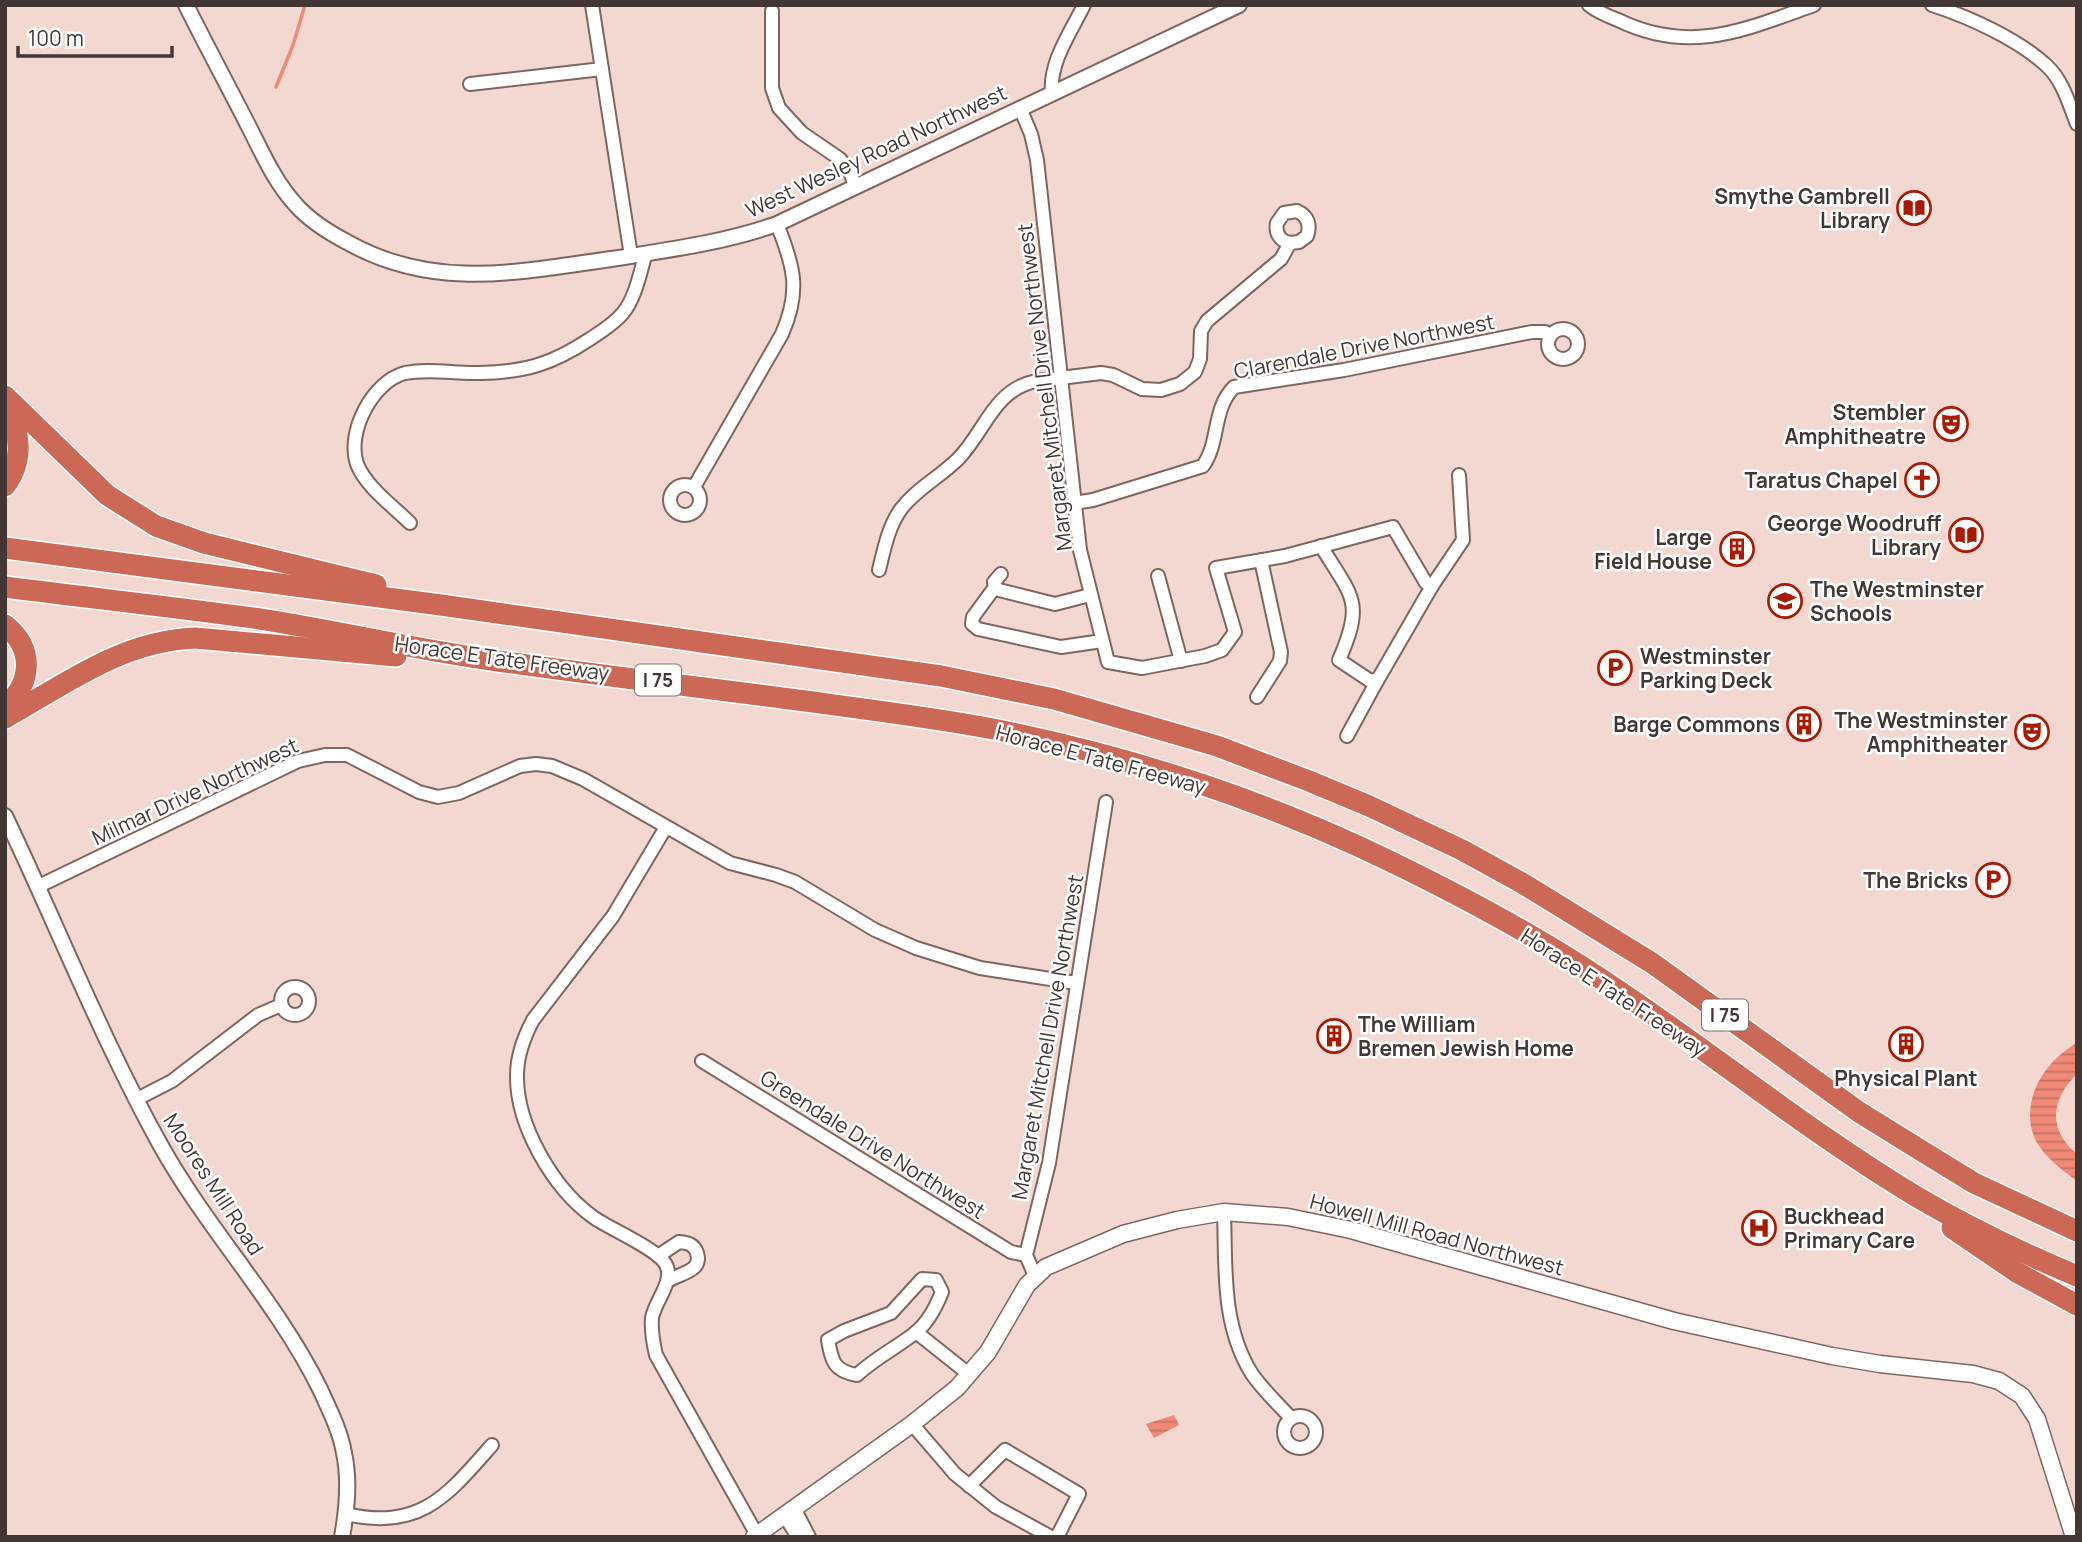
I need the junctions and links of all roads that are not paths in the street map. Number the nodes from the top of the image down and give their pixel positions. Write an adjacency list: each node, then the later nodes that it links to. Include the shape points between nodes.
1 (186, 5): 18 (street, West Wesley Road Northwest, via 276,180 297,207 323,229 384,260 440,274 521,272)
2 (592, 5): 9 (street)
3 (1084, 5): 11 (street, via 1054,67)
4 (1239, 5): 11 (street, West Wesley Road Northwest)
5 (1589, 5): 6 (street, via 1643,32 1675,37 1719,36)
6 (1814, 5)
7 (1932, 5): 13 (street, via 2010,41 2048,67)
8 (772, 11): 14 (street, via 774,99 802,133 847,166)
9 (602, 69): 10 (street); 18 (street)
10 (470, 84)
11 (1052, 93): 12 (street, West Wesley Road Northwest)
12 (1020, 108): 14 (street, West Wesley Road Northwest); 20 (street, Margaret Mitchell Drive Northwest, via 1037,160)
13 (2077, 124)
14 (855, 187): 15 (street, West Wesley Road Northwest)
15 (777, 223): 17 (street, West Wesley Road Northwest, via 723,241); 25 (street, via 794,272 790,316)
16 (1290, 243): 20 (street, via 1281,259 1207,321 1201,331 1195,372 1180,384 1142,389 1101,373)
17 (646, 253): 18 (street, West Wesley Road Northwest); 27 (street, via 623,313 555,361 503,371 403,374 373,396 357,432 356,461)
18 (631, 256)
19 (1551, 335): 26 (street, Clarendale Drive Northwest, via 1532,332 1234,387 1220,407 1203,466)
20 (1062, 379): 26 (street, Margaret Mitchell Drive Northwest); 31 (street, via 1026,383 999,401 960,457 901,509)
21 (5, 396): 38 (highway, via 100,488 156,526 204,543 330,572)
22 (5, 412): 24 (highway, via 19,447 15,470)
23 (1459, 475): 34 (street, via 1463,540)
24 (5, 486)
25 (694, 487)
26 (1074, 503): 37 (street, Margaret Mitchell Drive Northwest)
27 (410, 523)
28 (1321, 546): 30 (street); 34 (street, via 1393,527); 43 (street, via 1351,596 1354,612 1339,660)
29 (5, 548): 38 (highway, Horace E Tate Freeway / I 75)
30 (1261, 560): 42 (street, via 1216,568 1235,632 1222,650); 44 (street, via 1281,652)
31 (879, 570)
32 (1002, 574): 36 (street)
33 (1158, 576): 42 (street)
34 (1432, 586): 43 (street)
35 (5, 587): 41 (highway, Horace E Tate Freeway / I 75, via 261,619)
36 (995, 587): 37 (street, via 1055,604); 40 (street, via 973,617 972,624 978,629 1061,647)
37 (1090, 595): 40 (street, Margaret Mitchell Drive Northwest)
38 (441, 605): 58 (highway, Horace E Tate Freeway / I 75, via 975,682 1141,723 1309,780 1462,850 1580,917 1652,963 1859,1112 1974,1182)
39 (5, 625): 45 (highway, via 24,648 27,670 18,693)
40 (1102, 641): 42 (street, Margaret Mitchell Drive Northwest, via 1108,662 1142,667)
41 (487, 659): 46 (highway, via 171,639 102,661); 56 (highway, Horace E Tate Freeway / I 75, via 968,725 1135,765 1219,791 1353,844 1533,937)
42 (1181, 661)
43 (1377, 681): 47 (street)
44 (1257, 697)
45 (5, 706)
46 (5, 718)
47 (1347, 736)
48 (1106, 802): 52 (street, Margaret Mitchell Drive Northwest)
49 (5, 816): 51 (street, Moores Mill Road)
50 (666, 827): 51 (street, Milmar Drive Northwest, via 552,765 520,766 447,796 419,792 352,756 325,755 287,765); 52 (street, via 730,863 795,882 875,930 934,956); 60 (street, via 613,916 533,1020 521,1048 517,1077 525,1121 559,1183 593,1217)
51 (39, 886): 55 (street, Moores Mill Road)
52 (1076, 983): 59 (street, Margaret Mitchell Drive Northwest, via 1049,1163)
53 (281, 1005): 55 (street, via 258,1015 172,1081)
54 (702, 1061): 59 (street, Greendale Drive Northwest, via 1011,1252)
55 (137, 1099): 72 (street, Moores Mill Road, via 174,1168 316,1381 344,1451)
56 (1919, 1198): 62 (highway, Horace E Tate Freeway / I 75); 64 (highway, via 1982,1250)
57 (1224, 1212): 61 (main road, Howell Mill Road Northwest, via 1124,1234 1071,1255); 67 (street, via 1228,1306 1235,1339 1253,1376); 79 (main road, Howell Mill Road Northwest, via 1288,1217 1351,1230 1674,1321 1805,1350 1999,1381 2022,1396 2037,1419)
58 (2077, 1231)
59 (1026, 1255): 61 (street)
60 (658, 1256): 63 (street, via 666,1266); 63 (street, via 679,1242 689,1243 696,1251 698,1261 693,1270)
61 (1035, 1276): 66 (main road, Howell Mill Road Northwest)
62 (2077, 1276)
63 (668, 1280): 73 (street, via 653,1317 656,1355)
64 (2077, 1306)
65 (916, 1332): 65 (street, via 857,1375 844,1373 832,1361 828,1340 891,1313 922,1279 936,1280 942,1292 934,1311); 66 (street)
66 (970, 1375): 68 (main road, Howell Mill Road Northwest)
67 (1291, 1418)
68 (912, 1424): 70 (street); 71 (main road, Howell Mill Road Northwest)
69 (492, 1445): 72 (street, via 449,1493 418,1512 383,1519)
70 (970, 1486): 77 (street, via 996,1507); 78 (street, via 1006,1451 1079,1494)
71 (789, 1511): 73 (main road, Howell Mill Road Northwest); 75 (street); 76 (street)
72 (346, 1514): 74 (street, Moores Mill Road)
73 (756, 1536)
74 (342, 1537)
75 (799, 1537)
76 (809, 1537)
77 (1051, 1537)
78 (1057, 1537)
79 (2074, 1537)

